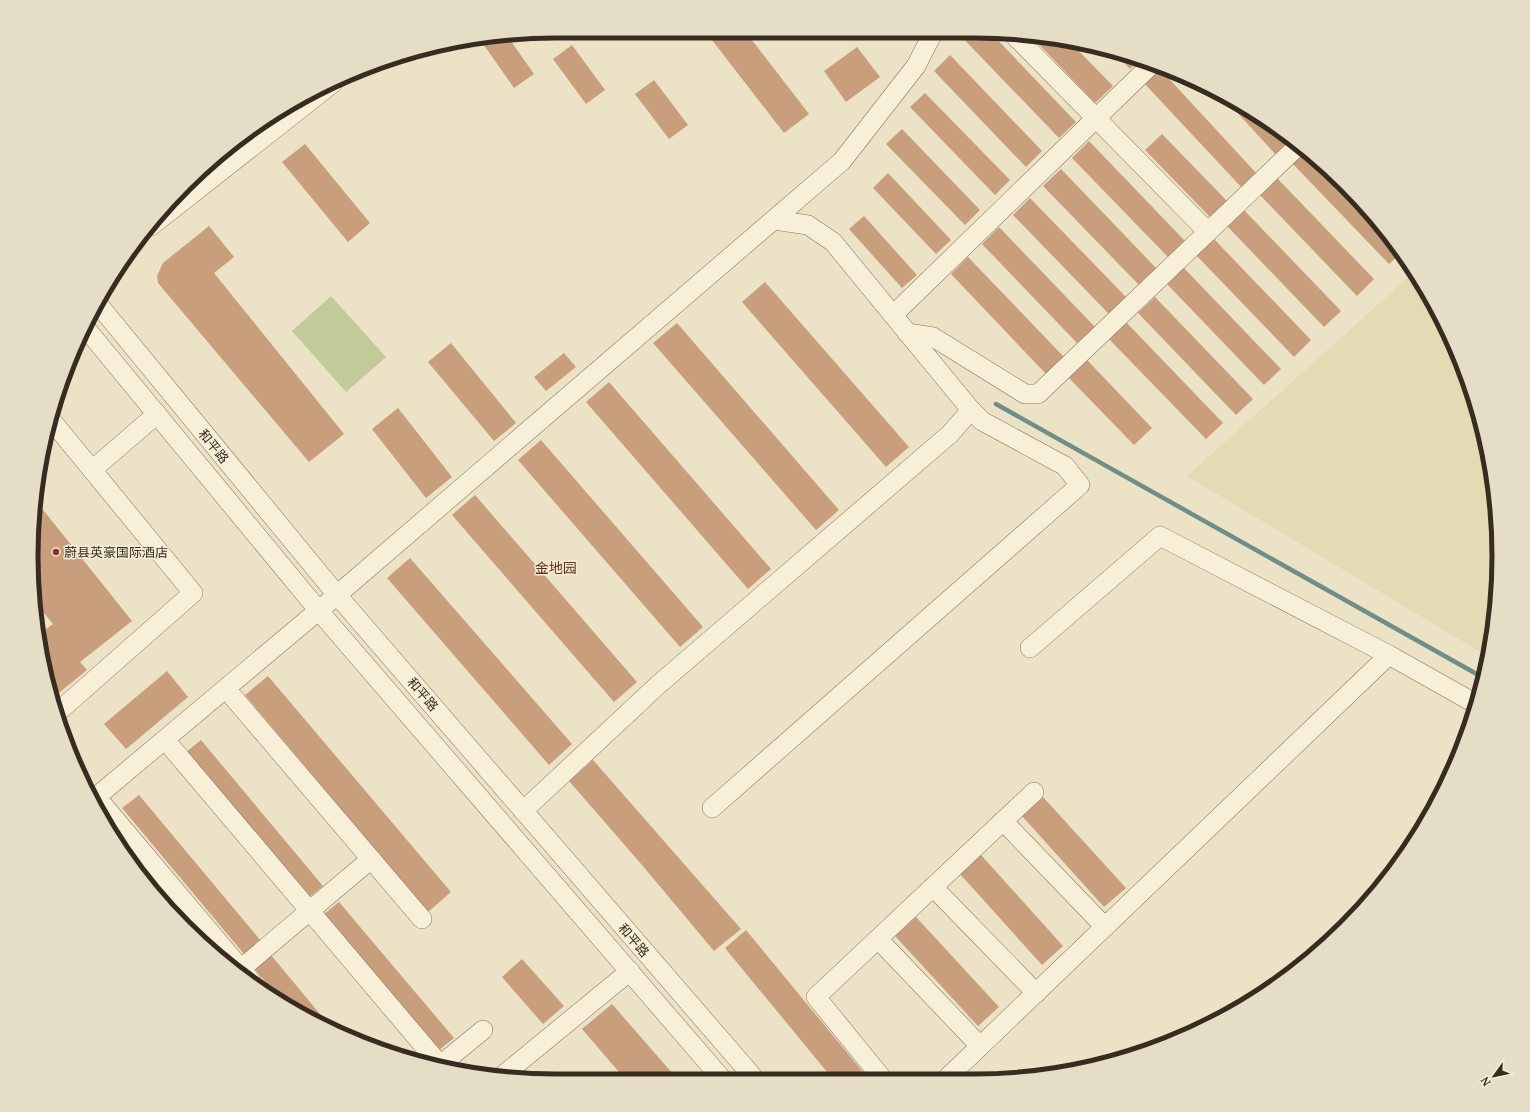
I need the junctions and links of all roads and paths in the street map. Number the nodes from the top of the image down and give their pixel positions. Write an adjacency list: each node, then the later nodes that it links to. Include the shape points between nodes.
1 (930, 38): 8 (street, via 916,66 842,160)
2 (1019, 40): 5 (street)
3 (1148, 68): 5 (street)
4 (314, 98): 7 (street)
5 (1096, 118): 9 (street); 11 (street)
6 (1294, 149): 9 (street)
7 (169, 212)
8 (774, 220): 11 (street, via 808,225 833,242); 18 (street)
9 (1208, 232): 13 (street, via 1038,394 1025,394 932,337)
10 (101, 308): 18 (street, 和平路)
11 (893, 315): 13 (street)
12 (89, 332): 15 (street, 和平路)
13 (907, 333): 14 (street)
14 (971, 410): 31 (street, via 982,421 1065,466 1080,485); 32 (street, via 950,434 658,685)
15 (157, 414): 17 (street); 19 (street, 和平路)
16 (55, 425): 17 (street)
17 (92, 470): 25 (street, via 193,593)
18 (337, 595): 19 (street); 32 (street, 和平路)
19 (319, 611): 28 (street); 42 (street, 和平路)
20 (1030, 648): 21 (street, via 1160,536)
21 (1389, 655): 24 (street); 38 (street)
22 (267, 667): 23 (street)
23 (233, 697): 26 (street); 34 (street)
24 (1471, 701)
25 (61, 709)
26 (172, 748): 29 (street); 36 (street)
27 (1034, 792): 33 (street)
28 (101, 803)
29 (101, 803)
30 (103, 808): 40 (street)
31 (712, 808)
32 (523, 811): 50 (street, 和平路)
33 (1003, 821): 35 (street); 38 (street)
34 (371, 859): 36 (street); 37 (street)
35 (933, 887): 39 (street); 43 (street)
36 (309, 911): 41 (street); 46 (street)
37 (422, 919)
38 (1105, 927): 43 (street)
39 (878, 939): 45 (street); 51 (street, via 816,997)
40 (229, 957)
41 (246, 971)
42 (630, 972): 48 (street); 49 (street, 和平路)
43 (1036, 993): 45 (street)
44 (483, 1030): 47 (street)
45 (980, 1046): 52 (street)
46 (433, 1059)
47 (445, 1061)
48 (508, 1072)
49 (718, 1074)
50 (751, 1074)
51 (879, 1074)
52 (951, 1074)

